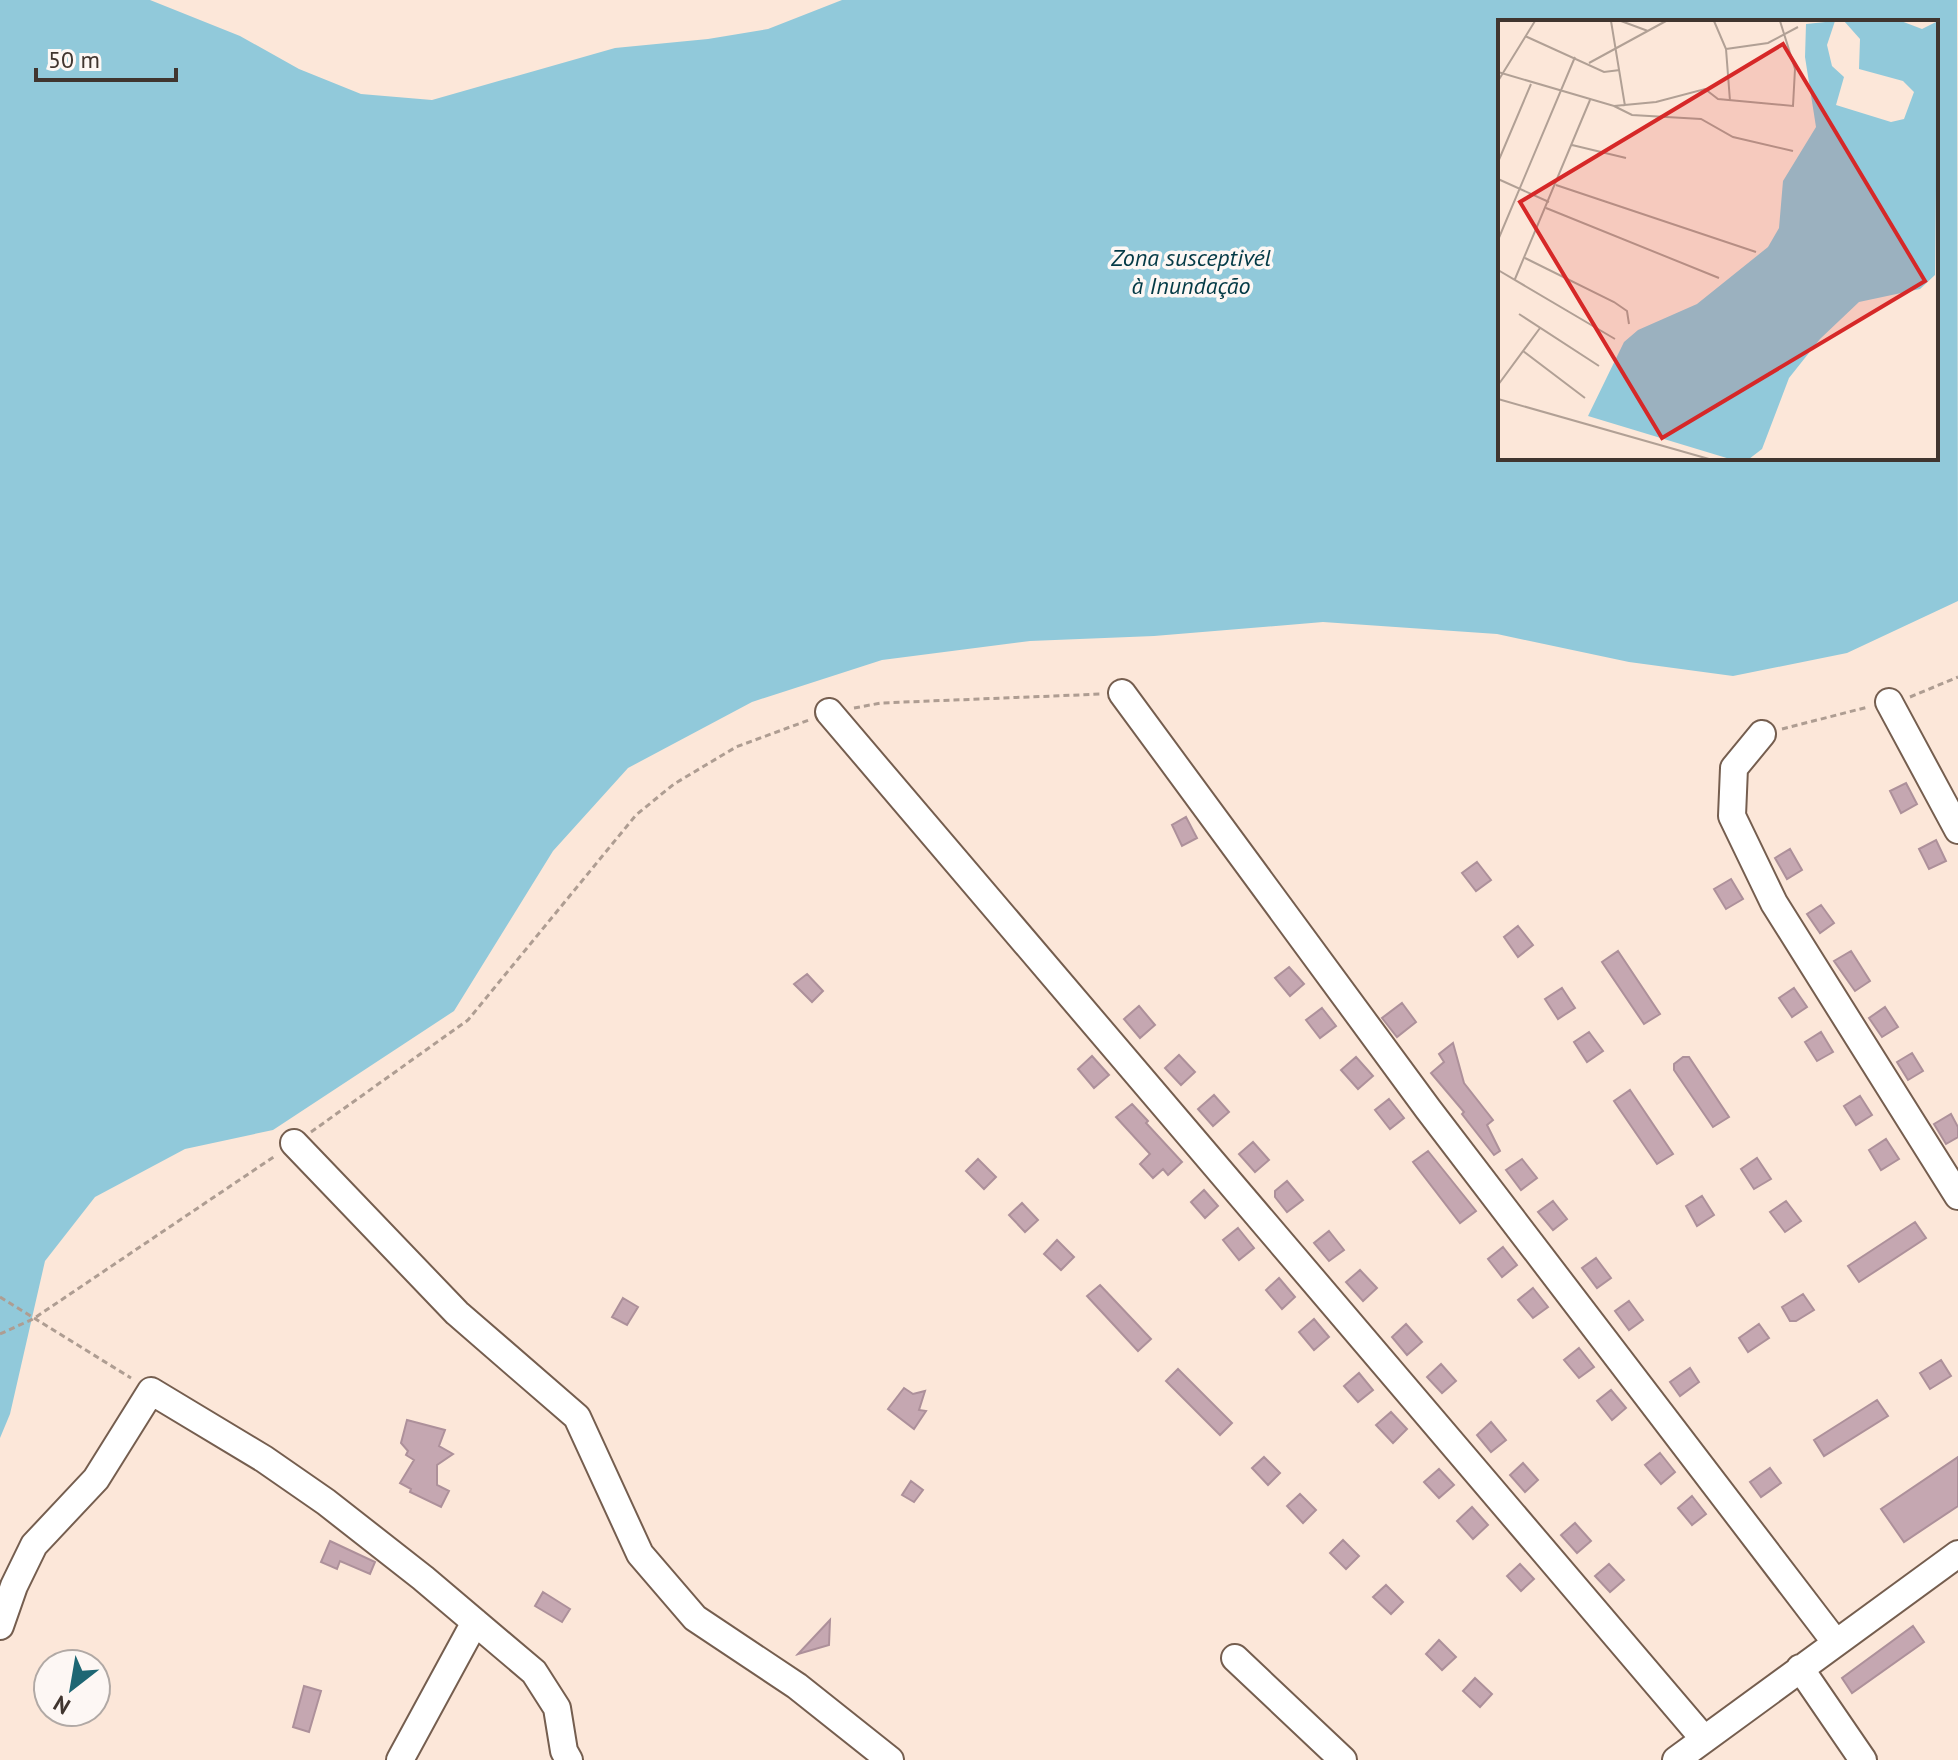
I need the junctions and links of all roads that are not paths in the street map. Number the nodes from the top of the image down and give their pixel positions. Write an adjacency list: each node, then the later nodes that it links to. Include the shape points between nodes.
1 (1122, 693): 11 (lane, via 1428,1109)
2 (1889, 702): 5 (lane)
3 (829, 712): 14 (lane)
4 (1762, 734): 7 (lane, via 1734,768 1732,816 1774,903)
5 (1958, 830)
6 (294, 1143): 17 (lane, via 457,1313 577,1417 640,1554 695,1618 797,1686)
7 (1958, 1196)
8 (1958, 1554): 11 (lane)
9 (475, 1622): 10 (lane, via 326,1502 151,1391 96,1479 34,1545); 15 (lane); 16 (lane, via 534,1672 557,1708)
10 (0, 1626)
11 (1836, 1643): 13 (lane)
12 (1235, 1658): 18 (lane)
13 (1800, 1668): 14 (lane); 20 (lane)
14 (1704, 1739): 19 (lane)
15 (400, 1760)
16 (569, 1760)
17 (890, 1760)
18 (1343, 1760)
19 (1676, 1760)
20 (1863, 1760)

